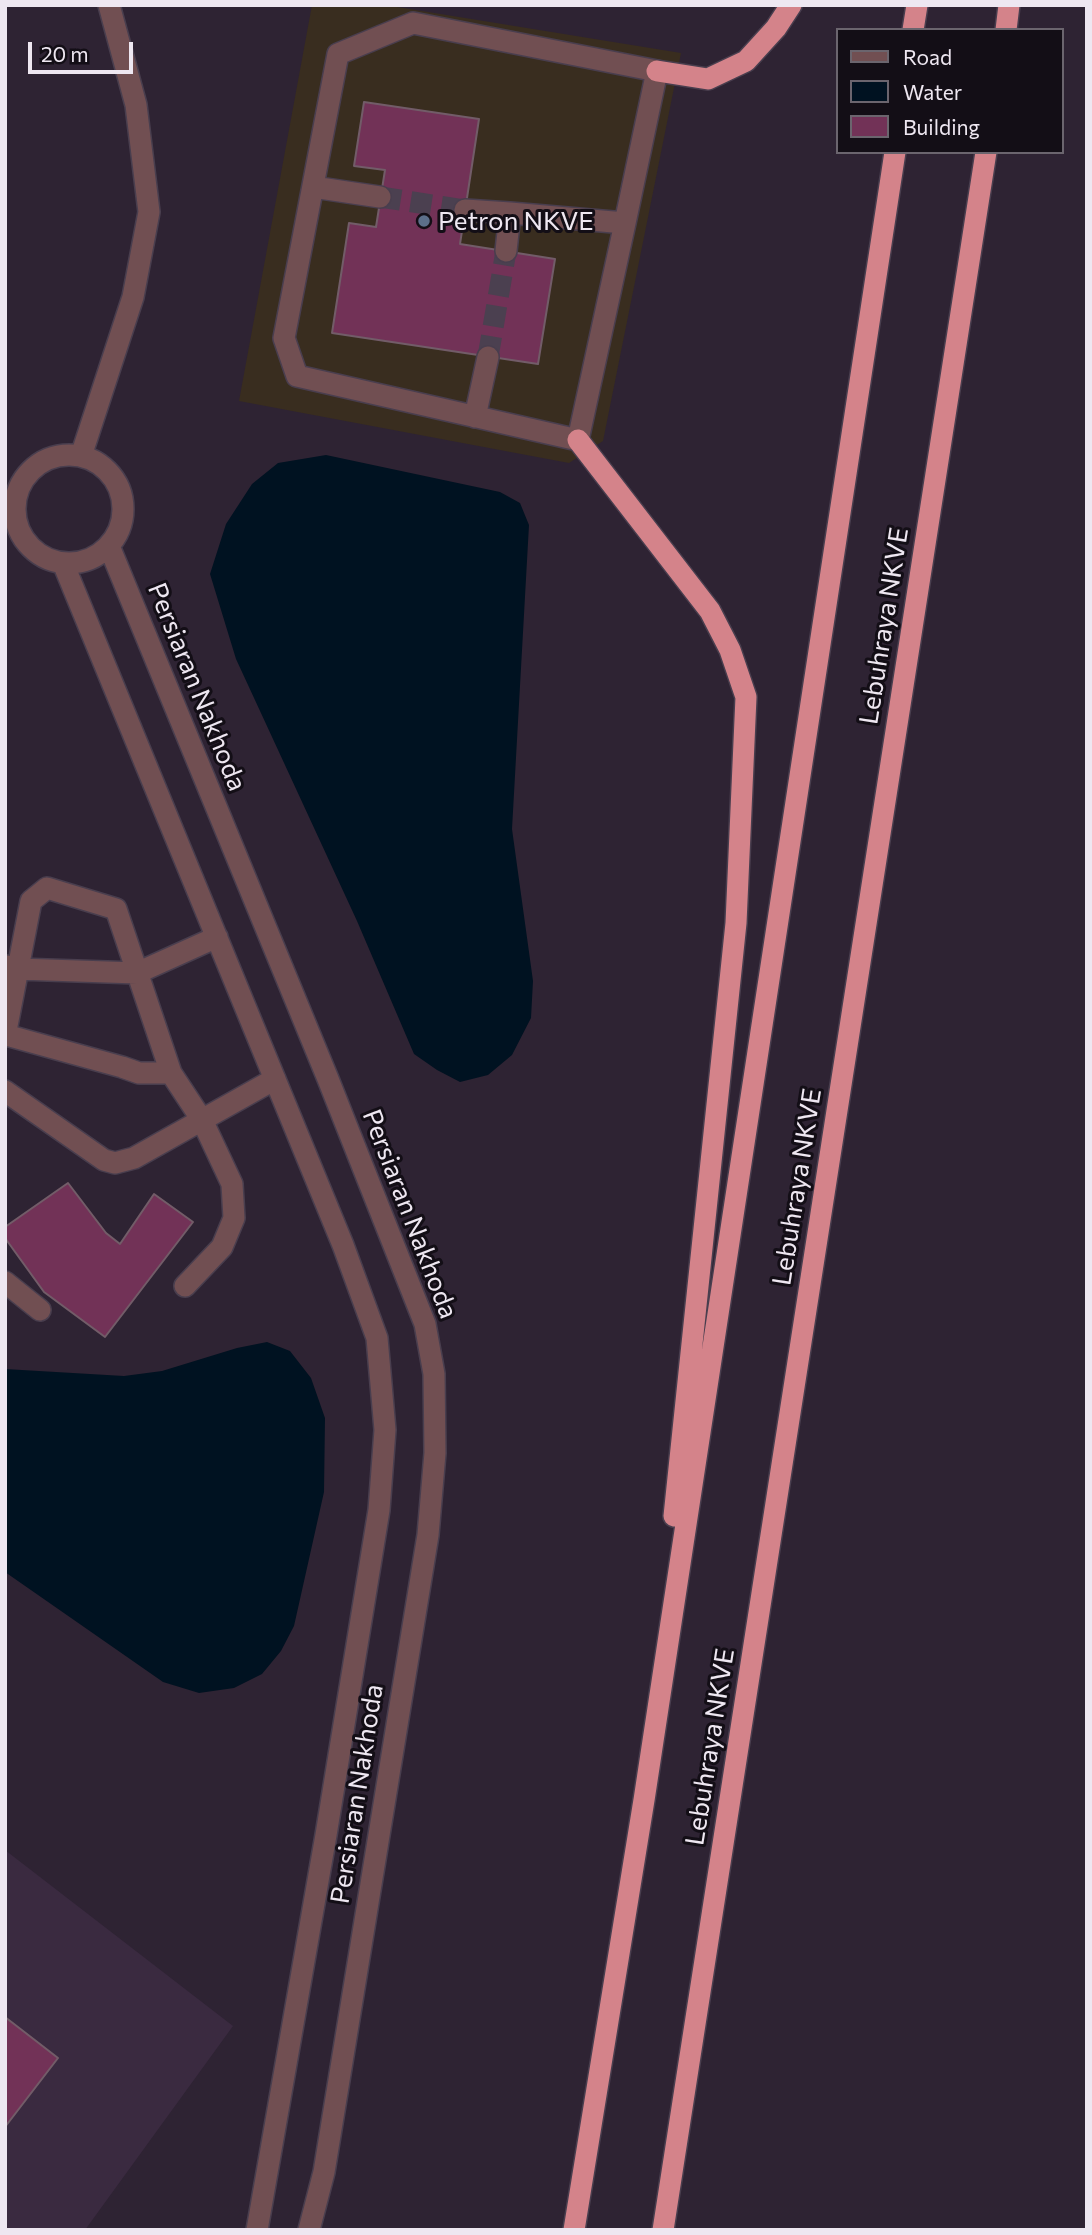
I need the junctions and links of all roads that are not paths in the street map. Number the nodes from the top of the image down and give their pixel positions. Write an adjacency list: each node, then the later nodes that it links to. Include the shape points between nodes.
1 (109, 5): 19 (street, via 136,105 149,212 133,297)
2 (791, 5): 7 (highway, via 746,61 708,79)
3 (917, 5): 5 (highway)
4 (1009, 5): 6 (highway)
5 (913, 28)
6 (1006, 28)
7 (657, 71): 10 (street, via 413,23 338,54); 14 (street)
8 (894, 154): 34 (highway)
9 (986, 154): 38 (highway, Lebuhraya NKVE)
10 (313, 187): 11 (street); 17 (street, via 284,338 297,376)
11 (380, 197)
12 (465, 210): 13 (street)
13 (510, 213): 14 (street); 15 (street)
14 (625, 223): 18 (street)
15 (506, 251)
16 (488, 357): 17 (street)
17 (475, 417): 18 (street)
18 (579, 440): 34 (highway, via 710,611 747,696 736,923)
19 (82, 456): 20 (street, via 48,459 33,468 16,497); 21 (street, via 109,472 118,485 122,517)
20 (12, 533): 22 (street, via 49,560)
21 (109, 545): 22 (street, via 88,560); 36 (street, Persiaran Nakhoda, via 420,1311 434,1374 435,1453 428,1535 324,2172)
22 (64, 563): 23 (street, Persiaran Nakhoda)
23 (217, 937): 25 (street); 28 (street, Persiaran Nakhoda)
24 (12, 967): 25 (street); 25 (street, via 31,901 47,888 116,909); 26 (street)
25 (137, 973): 27 (street)
26 (5, 1036): 27 (street, via 139,1073)
27 (171, 1073): 30 (street)
28 (275, 1079): 30 (street); 35 (street, Persiaran Nakhoda, via 377,1338 385,1430 379,1510)
29 (5, 1091): 30 (street, via 104,1160 115,1163 134,1158)
30 (202, 1120): 32 (street, via 232,1184 234,1218 222,1247)
31 (5, 1282): 33 (street)
32 (185, 1286)
33 (40, 1310)
34 (644, 1800): 37 (highway)
35 (257, 2230)
36 (309, 2230)
37 (575, 2230)
38 (663, 2230)

